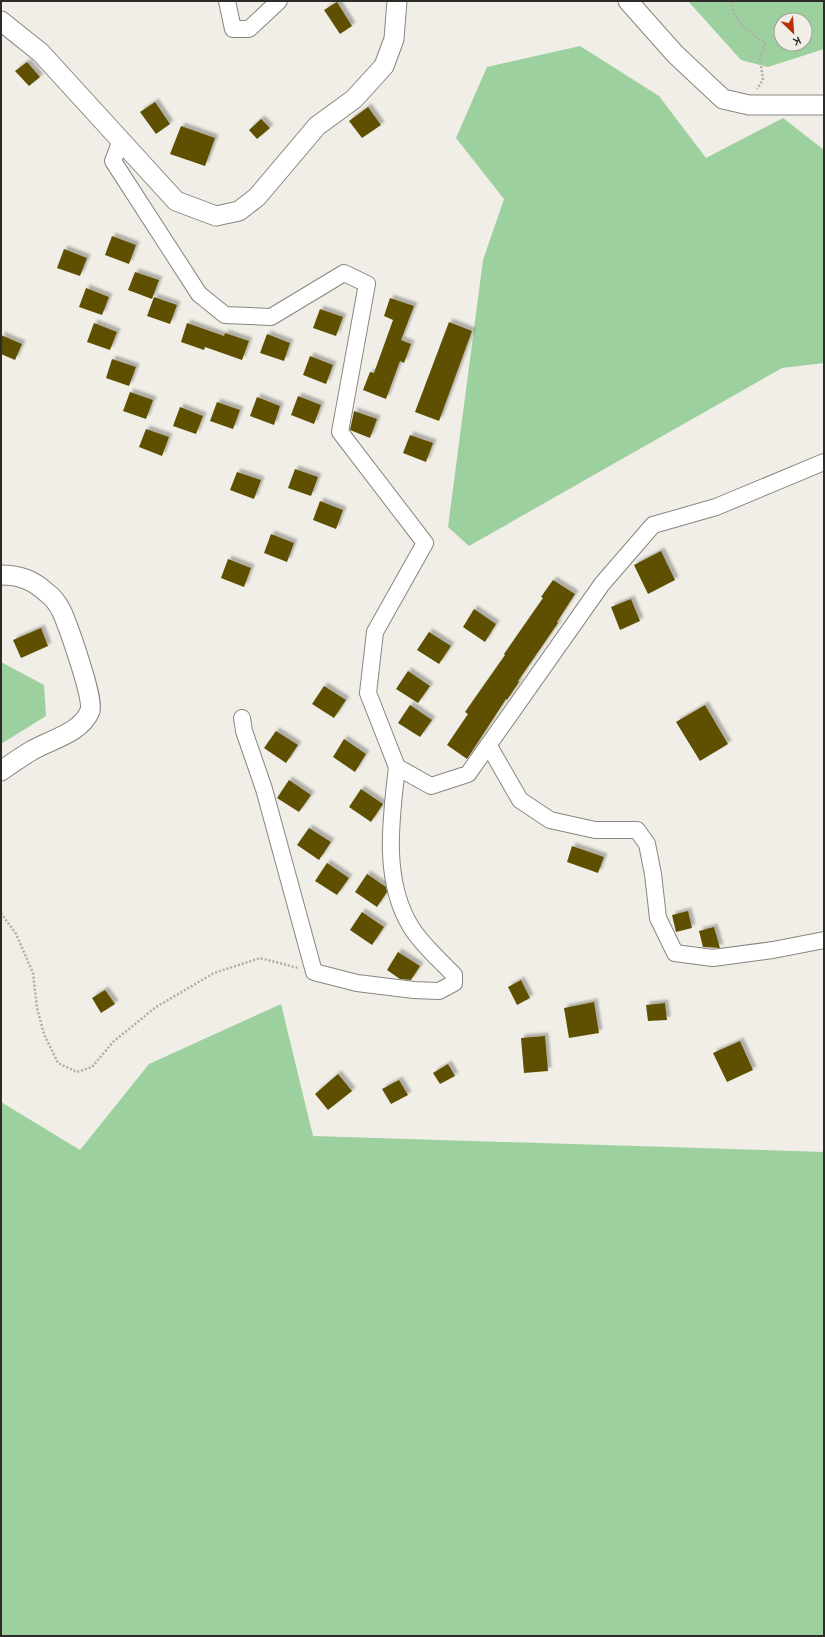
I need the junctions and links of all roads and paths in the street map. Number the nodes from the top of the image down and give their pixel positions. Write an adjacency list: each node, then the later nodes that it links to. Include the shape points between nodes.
1 (227, 1): 2 (street, via 233,29 249,29)
2 (279, 1)
3 (397, 1): 9 (street, via 394,39 384,66 354,99 317,126 257,197 239,211 216,216 176,201)
4 (628, 1): 7 (street, via 675,54 724,99)
5 (731, 1): 7 (path, via 742,27 765,43 760,59 763,80)
6 (1, 21): 9 (street, via 41,53)
7 (743, 104): 8 (street)
8 (824, 105)
9 (121, 140): 14 (street, via 113,161 199,294 225,316 271,317 344,273 367,284 340,432 425,543 375,632 368,693)
10 (824, 462): 13 (street, via 716,507 653,524 602,584)
11 (1, 575): 15 (street, via 31,579 49,594 61,611 90,694 91,710 81,724 32,750)
12 (242, 718): 18 (street)
13 (489, 746): 14 (street, via 468,774 431,786); 17 (street, via 520,800 550,820 595,830 637,830 647,844 658,918 675,953 713,958)
14 (397, 767): 18 (street, via 391,853 397,899 412,928 454,975 454,983 439,991 414,990 357,983)
15 (1, 771)
16 (1, 913): 18 (path, via 16,934 33,973 37,1008 44,1034 58,1063 77,1072 92,1067 112,1042 156,1007 214,973 260,958)
17 (824, 940)
18 (314, 972)

